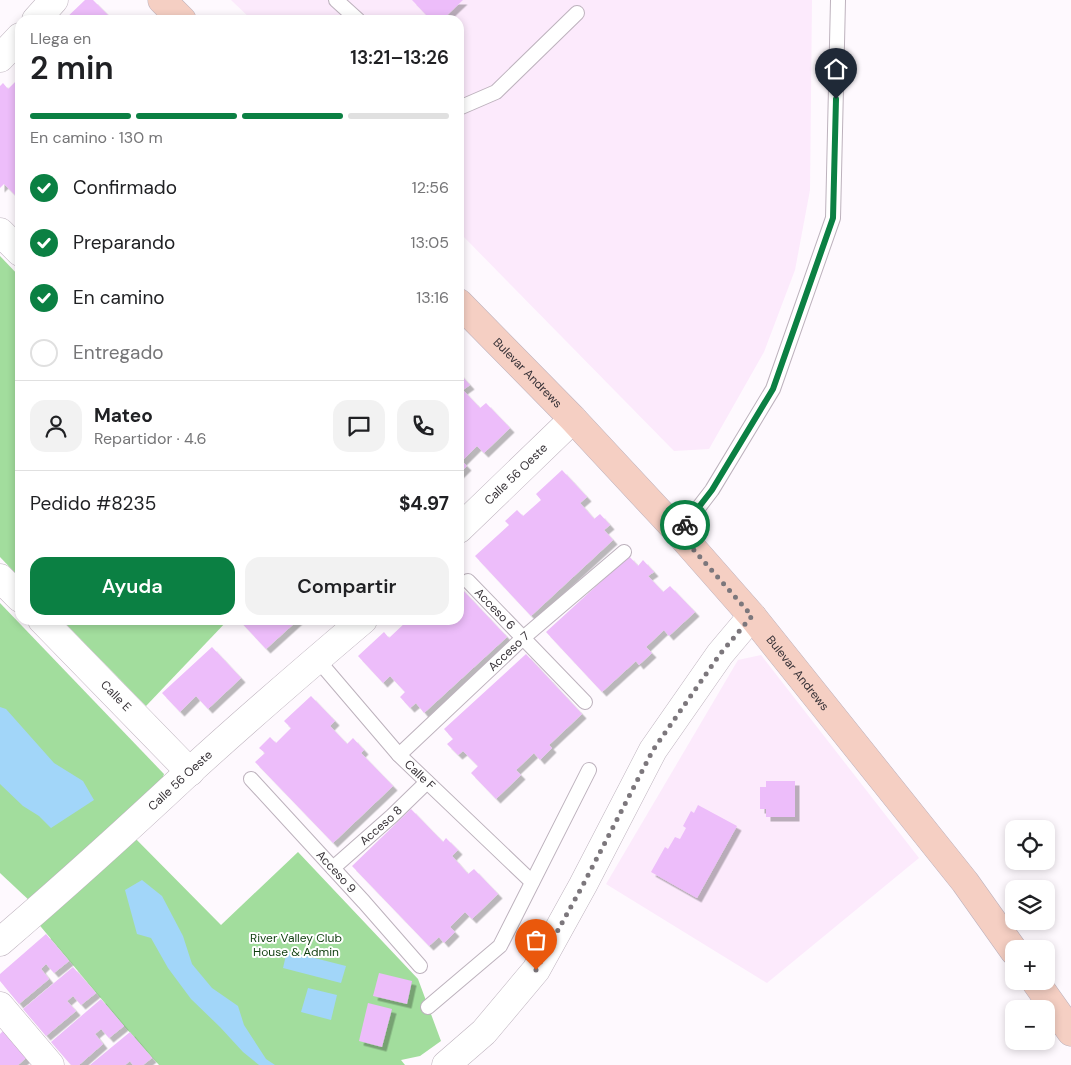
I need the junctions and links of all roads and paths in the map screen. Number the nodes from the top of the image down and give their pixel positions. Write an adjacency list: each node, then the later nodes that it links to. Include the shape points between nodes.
1 (54, 0): 6 (street)
2 (162, 0): 7 (main road)
3 (336, 0): 8 (lane)
4 (838, 0): 15 (lane, via 833,218 773,389 712,490)
5 (577, 13): 9 (lane, via 496,92)
6 (40, 15)
7 (177, 15)
8 (352, 15)
9 (464, 106)
10 (0, 232): 11 (street)
11 (15, 247)
12 (464, 308): 13 (main road, Bulevar Andrews)
13 (573, 420): 14 (street, Calle 56 Oeste); 15 (main road, Bulevar Andrews)
14 (464, 524)
15 (679, 533): 20 (main road, Bulevar Andrews)
16 (624, 552): 23 (lane, Acceso 7)
17 (0, 578): 19 (street)
18 (468, 581): 23 (lane, Acceso 6)
19 (15, 593)
20 (752, 616): 33 (main road, Bulevar Andrews, via 964,882); 41 (street, via 720,654 653,750 536,970 484,1032)
21 (47, 625): 28 (street, Calle E)
22 (357, 625): 24 (street, Calle 56 Oeste)
23 (523, 638): 25 (lane, Acceso 6); 26 (lane, Acceso 7)
24 (317, 659): 26 (lane, Calle F); 28 (street, Calle 56 Oeste)
25 (585, 702)
26 (399, 755): 30 (lane, Calle F)
27 (590, 770): 32 (lane)
28 (190, 772): 34 (street, Calle 56 Oeste)
29 (251, 779): 31 (lane, Acceso 9)
30 (427, 782): 31 (lane, Acceso 8); 32 (lane, Calle F)
31 (333, 868): 35 (lane, Acceso 9)
32 (532, 882): 38 (lane, via 500,946)
33 (1006, 940)
34 (0, 942)
35 (420, 966)
36 (1041, 990): 39 (main road)
37 (0, 1006): 40 (street)
38 (428, 1007)
39 (1071, 1032)
40 (50, 1065)
41 (446, 1065)

